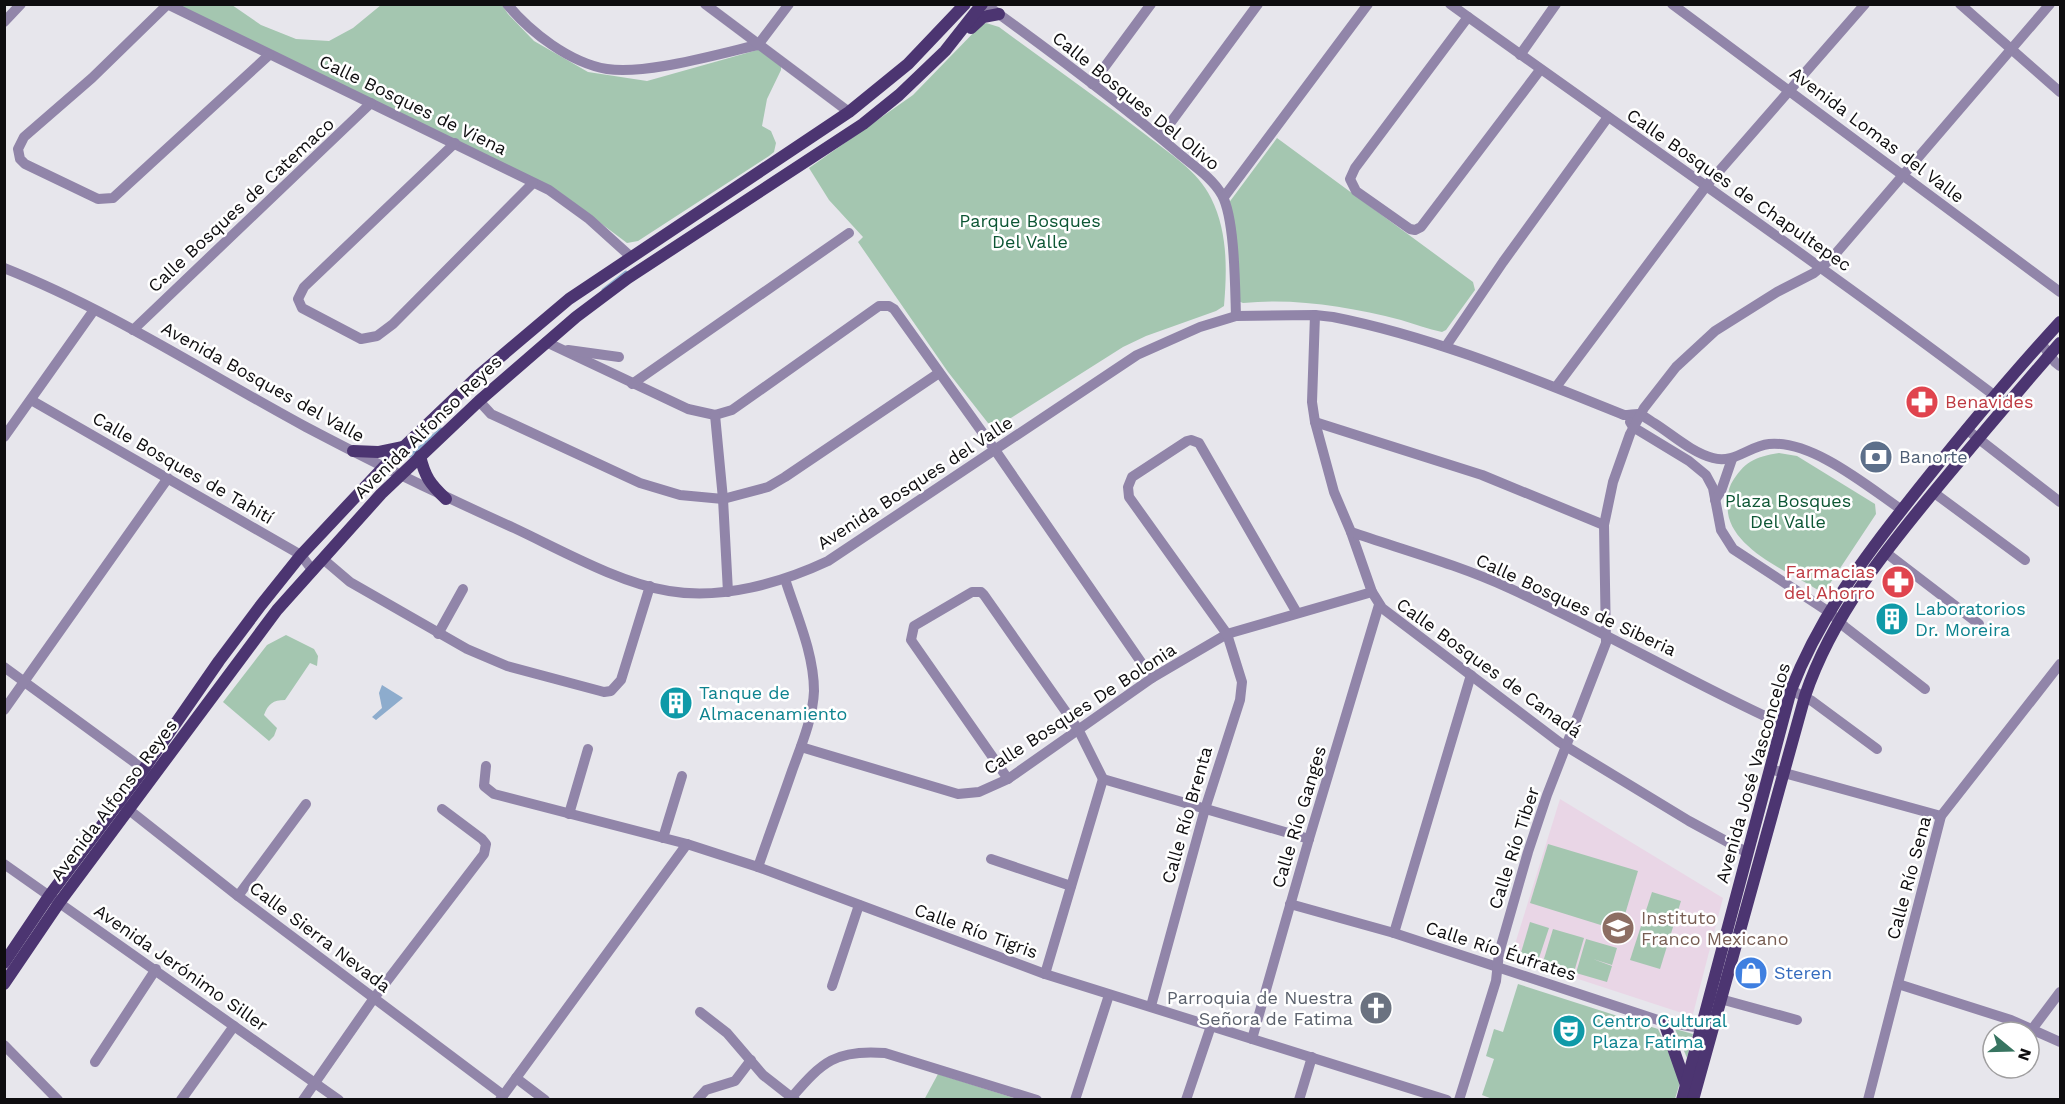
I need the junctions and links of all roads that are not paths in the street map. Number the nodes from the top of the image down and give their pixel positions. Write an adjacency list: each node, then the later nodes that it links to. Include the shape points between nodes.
1 (21, 4): 19 (street)
2 (507, 4): 20 (street, via 558,47 584,62 606,68 663,65)
3 (705, 4): 20 (street)
4 (789, 4): 20 (street)
5 (965, 4): 30 (main road, Avenida Alfonso Reyes, via 908,64)
6 (984, 4): 17 (street, Calle Bosques Del Olivo); 22 (main road, Avenida Alfonso Reyes)
7 (1151, 4): 26 (street)
8 (1258, 4): 32 (street)
9 (1368, 4): 37 (street)
10 (1450, 4): 18 (street, Calle Bosques de Chapultepec)
11 (1556, 4): 24 (street)
12 (1672, 4): 27 (street, Avenida Lomas del Valle)
13 (1865, 4): 27 (street)
14 (1960, 4): 21 (street)
15 (2050, 4): 21 (street, Calle Río Tiber)
16 (167, 5): 23 (street, Calle Bosques de Viena); 23 (street, via 24,137 18,149 25,164 98,199 114,198)
17 (999, 14): 22 (main road, via 983,17); 26 (street, Calle Bosques Del Olivo)
18 (1468, 17): 24 (street, Calle Bosques de Chapultepec); 25 (street, via 1355,168 1351,182 1356,191 1410,229 1417,229)
19 (4, 22)
20 (758, 45): 30 (street)
21 (2012, 49): 28 (street); 34 (street, Calle Río Tiber)
22 (945, 51): 48 (main road, Avenida Alfonso Reyes, via 863,124 628,278)
23 (269, 55): 29 (street, Calle Bosques de Viena)
24 (1520, 55): 25 (street, Calle Bosques de Chapultepec)
25 (1540, 70): 31 (street, Calle Bosques de Chapultepec)
26 (1092, 84): 32 (street, Calle Bosques Del Olivo)
27 (1790, 90): 34 (street, Avenida Lomas del Valle); 36 (street)
28 (2061, 92)
29 (371, 103): 33 (street, Calle Bosques de Viena); 47 (street, Calle Bosques de Catemaco)
30 (849, 112): 39 (main road, Avenida Alfonso Reyes)
31 (1608, 117): 36 (street, Calle Bosques de Chapultepec); 51 (street)
32 (1160, 137): 37 (street, Calle Bosques Del Olivo, via 1208,177)
33 (455, 143): 35 (street, Calle Bosques de Viena); 35 (street, via 304,287 298,299 302,308 361,339 377,336)
34 (1904, 176): 41 (street, Calle Río Tiber); 42 (street, Avenida Lomas del Valle)
35 (533, 183): 39 (street, Calle Bosques de Viena, via 589,219)
36 (1707, 185): 41 (street, Calle Bosques de Chapultepec); 58 (street)
37 (1224, 197): 45 (street, Calle Bosques Del Olivo, via 1231,227)
38 (849, 234): 57 (street)
39 (630, 256): 71 (main road, Avenida Alfonso Reyes, via 532,329)
40 (4, 268): 43 (street, Avenida Bosques del Valle)
41 (1821, 268): 59 (street, Calle Bosques de Chapultepec); 63 (street, Calle Río Tiber, via 1715,331 1676,367)
42 (2061, 292)
43 (94, 310): 47 (street, Avenida Bosques del Valle); 60 (street)
44 (1315, 315): 45 (street, Avenida Bosques del Valle); 51 (street, Avenida Bosques del Valle); 66 (street, Calle Bosques de Canadá)
45 (1236, 316): 72 (street, Avenida Bosques del Valle, via 1137,355)
46 (2061, 322): 49 (main road, Avenida José Vasconcelos)
47 (133, 330): 73 (street, Avenida Bosques del Valle)
48 (546, 342): 52 (street); 61 (main road, Avenida Alfonso Reyes)
49 (2042, 343): 53 (street); 59 (main road, Avenida José Vasconcelos)
50 (2061, 343): 53 (main road, Avenida José Vasconcelos)
51 (1446, 346): 58 (street, Avenida Bosques del Valle)
52 (559, 349): 54 (street); 57 (street)
53 (2050, 355): 55 (street); 62 (main road, Avenida José Vasconcelos)
54 (619, 357)
55 (2061, 366)
56 (939, 373): 64 (street, via 894,309 879,306 732,410); 72 (street); 81 (street, via 768,487)
57 (632, 384): 64 (street, via 688,409)
58 (1556, 387): 65 (street, Avenida Bosques del Valle)
59 (1995, 396): 62 (street, Calle Bosques de Chapultepec); 68 (main road, Avenida José Vasconcelos)
60 (31, 400): 69 (street); 78 (street, Calle Bosques de Tahití)
61 (479, 401): 74 (main road, Avenida Alfonso Reyes); 81 (street, via 491,414 640,483 680,495)
62 (2007, 405): 70 (main road, Avenida José Vasconcelos)
63 (1640, 414): 65 (street, Avenida Bosques del Valle); 67 (street, Calle Río Tiber); 75 (street, via 1702,454)
64 (715, 415): 81 (street)
65 (1624, 415): 67 (street, Avenida Bosques del Valle)
66 (1315, 422): 85 (street, via 1482,475); 86 (street, Calle Bosques de Canadá, via 1334,492)
67 (1634, 427): 82 (street, Avenida Bosques del Valle, via 1700,469 1710,482); 85 (street, Calle Río Tiber, via 1620,457)
68 (1966, 429): 70 (street); 84 (main road, Avenida José Vasconcelos)
69 (4, 437)
70 (1978, 438): 79 (main road, Avenida José Vasconcelos); 83 (street)
71 (403, 447): 73 (main road); 76 (main road, Avenida Alfonso Reyes)
72 (995, 450): 92 (street, Avenida Bosques del Valle, via 841,553); 108 (street)
73 (353, 451): 76 (street, Avenida Bosques del Valle)
74 (420, 456): 77 (main road, Avenida Alfonso Reyes); 80 (main road, via 424,474)
75 (1732, 459): 82 (street); 84 (street, via 1767,444 1797,446 1813,452)
76 (384, 467): 77 (street, Avenida Bosques del Valle); 88 (main road, Avenida Alfonso Reyes)
77 (399, 476): 80 (street, Avenida Bosques del Valle); 89 (main road, Avenida Alfonso Reyes)
78 (168, 478): 88 (street, Calle Bosques de Tahití); 109 (street)
79 (1933, 492): 87 (main road, Avenida José Vasconcelos); 90 (street)
80 (446, 499): 93 (street, Avenida Bosques del Valle, via 611,573)
81 (723, 499): 95 (street)
82 (1715, 500): 98 (street, Avenida Bosques del Valle, via 1721,530 1733,549)
83 (2061, 502)
84 (1902, 510): 87 (main road); 98 (main road, Avenida José Vasconcelos)
85 (1604, 525): 104 (street, Calle Río Tiber)
86 (1351, 532): 96 (street, Calle Bosques de Canadá); 104 (street, Calle Bosques de Siberia, via 1491,580)
87 (1885, 552): 100 (main road, Avenida José Vasconcelos); 101 (street)
88 (301, 555): 91 (street, Calle Bosques de Tahití); 122 (main road, Avenida Alfonso Reyes, via 219,661)
89 (323, 559): 91 (main road, Avenida Alfonso Reyes); 102 (street, via 350,582)
90 (2025, 560)
91 (313, 571): 122 (main road, Avenida Alfonso Reyes, via 277,610)
92 (785, 579): 95 (street, Avenida Bosques del Valle); 117 (street, via 814,690)
93 (650, 586): 95 (street, Avenida Bosques del Valle, via 690,593); 102 (street, via 621,680 611,691 507,666)
94 (463, 589): 102 (street)
95 (728, 592)
96 (1372, 592): 97 (street, Calle Bosques de Canadá); 99 (street, Calle Bosques De Bolonia)
97 (1379, 605): 107 (street, Calle Bosques de Canadá); 134 (street, Calle Río Ganges)
98 (1828, 612): 100 (street, Avenida Bosques del Valle); 111 (main road, Avenida José Vasconcelos)
99 (1297, 614): 103 (street, Calle Bosques De Bolonia); 103 (street, Calle Río Brenta, via 1202,446 1187,441 1132,477 1129,497)
100 (1839, 622): 110 (street, Avenida Bosques del Valle); 112 (main road, Avenida José Vasconcelos, via 1821,653)
101 (1979, 624)
102 (438, 634)
103 (1227, 634): 108 (street, Calle Bosques De Bolonia); 130 (street, Calle Río Brenta, via 1242,691)
104 (1607, 636): 114 (street, Calle Bosques de Siberia); 116 (street, Calle Río Tiber)
105 (2061, 664): 132 (street, Calle Río Sena)
106 (4, 667): 109 (street)
107 (1471, 675): 116 (street, Calle Bosques de Canadá); 145 (street)
108 (1152, 678): 115 (street, Calle Bosques De Bolonia)
109 (25, 681): 113 (street); 122 (street)
110 (1925, 689)
111 (1791, 690): 112 (street); 114 (main road, Avenida José Vasconcelos)
112 (1805, 696): 119 (street); 123 (main road, Avenida José Vasconcelos)
113 (4, 710)
114 (1782, 724): 121 (main road, Avenida José Vasconcelos)
115 (1078, 729): 125 (street, Calle Bosques De Bolonia); 125 (street, via 981,592 968,594 914,626 912,644); 126 (street)
116 (1567, 746): 136 (street, Calle Bosques de Canadá); 147 (street, Calle Río Tiber, via 1528,852)
117 (801, 747): 125 (street, Calle Bosques De Bolonia, via 958,794 979,792); 139 (street)
118 (588, 749): 131 (street)
119 (1877, 749)
120 (486, 766): 131 (street, Calle Río Tigris, via 487,790)
121 (1770, 769): 123 (street); 136 (main road, Avenida José Vasconcelos)
122 (149, 773): 128 (main road, Avenida Alfonso Reyes)
123 (1784, 773): 132 (street); 156 (main road, Avenida José Vasconcelos)
124 (682, 776): 133 (street)
125 (1008, 778)
126 (1103, 779): 130 (street); 140 (street)
127 (306, 804): 141 (street)
128 (124, 806): 141 (street, Calle Sierra Nevada); 142 (main road, Avenida Alfonso Reyes)
129 (442, 809): 155 (street, via 486,844 484,854)
130 (1205, 809): 134 (street); 157 (street, Calle Río Brenta)
131 (569, 814): 133 (street, Calle Río Tigris)
132 (1941, 816): 151 (street, Calle Río Sena)
133 (663, 838): 135 (street, Calle Río Tigris)
134 (1309, 839): 143 (street, Calle Río Ganges)
135 (687, 844): 139 (street, Calle Río Tigris); 173 (street)
136 (1748, 853): 156 (main road, Avenida José Vasconcelos)
137 (991, 859): 140 (street)
138 (4, 864): 142 (street, Avenida Jerónimo Siller)
139 (758, 867): 144 (street, Calle Río Tigris)
140 (1071, 886): 149 (street)
141 (238, 896): 155 (street, Calle Sierra Nevada)
142 (54, 899): 146 (main road, Avenida Alfonso Reyes); 148 (street, Avenida Jerónimo Siller); 150 (main road, Avenida Alfonso Reyes)
143 (1290, 904): 145 (street, Calle Río Éufrates); 167 (street, Calle Río Ganges)
144 (859, 905): 149 (street, Calle Río Tigris); 152 (street)
145 (1394, 933): 147 (street, Calle Río Éufrates)
146 (4, 963)
147 (1496, 968): 162 (street, Calle Río Éufrates); 191 (street, Calle Río Tiber, via 1496,981)
148 (156, 969): 163 (street, Avenida Jerónimo Siller); 172 (street)
149 (1045, 974): 154 (street, Calle Río Tigris)
150 (4, 984)
151 (1898, 984): 160 (street); 193 (street, Calle Río Sena)
152 (832, 986)
153 (2061, 992): 161 (street)
154 (1109, 995): 157 (street, Calle Río Tigris); 187 (street)
155 (374, 998): 174 (street); 177 (street, Calle Sierra Nevada)
156 (1716, 998): 159 (street); 165 (main road, Avenida José Vasconcelos); 179 (main road, Avenida José Vasconcelos)
157 (1151, 1006): 164 (street, Calle Río Tigris)
158 (700, 1012): 171 (street, via 727,1033)
159 (1797, 1020)
160 (2008, 1020)
161 (2039, 1020)
162 (1664, 1022): 165 (street, Calle Río Éufrates); 175 (main road)
163 (234, 1026): 174 (street, Avenida Jerónimo Siller); 181 (street)
164 (1211, 1026): 167 (street, Calle Río Tigris); 188 (street)
165 (1701, 1028): 175 (main road, Avenida José Vasconcelos)
166 (2041, 1032): 168 (street)
167 (1252, 1039): 170 (street, Calle Río Tigris)
168 (2061, 1042)
169 (4, 1045): 180 (street)
170 (1312, 1058): 176 (street, Calle Río Tigris); 189 (street)
171 (751, 1060): 178 (street, via 763,1075); 185 (street, via 735,1081 706,1090)
172 (95, 1062)
173 (516, 1078): 177 (street); 184 (street)
174 (315, 1083): 182 (street); 183 (street, Avenida Jerónimo Siller)
175 (1686, 1084): 179 (main road); 192 (main road, Avenida José Vasconcelos)
176 (1412, 1094): 190 (street, Calle Río Tigris)
177 (502, 1097)
178 (793, 1098): 186 (street, via 826,1062 868,1052 885,1053)
179 (1697, 1098)
180 (58, 1100)
181 (181, 1100)
182 (303, 1100)
183 (339, 1100)
184 (544, 1100)
185 (697, 1100)
186 (1037, 1100)
187 (1075, 1100)
188 (1186, 1100)
189 (1299, 1100)
190 (1448, 1100)
191 (1459, 1100)
192 (1682, 1100)
193 (1868, 1100)

